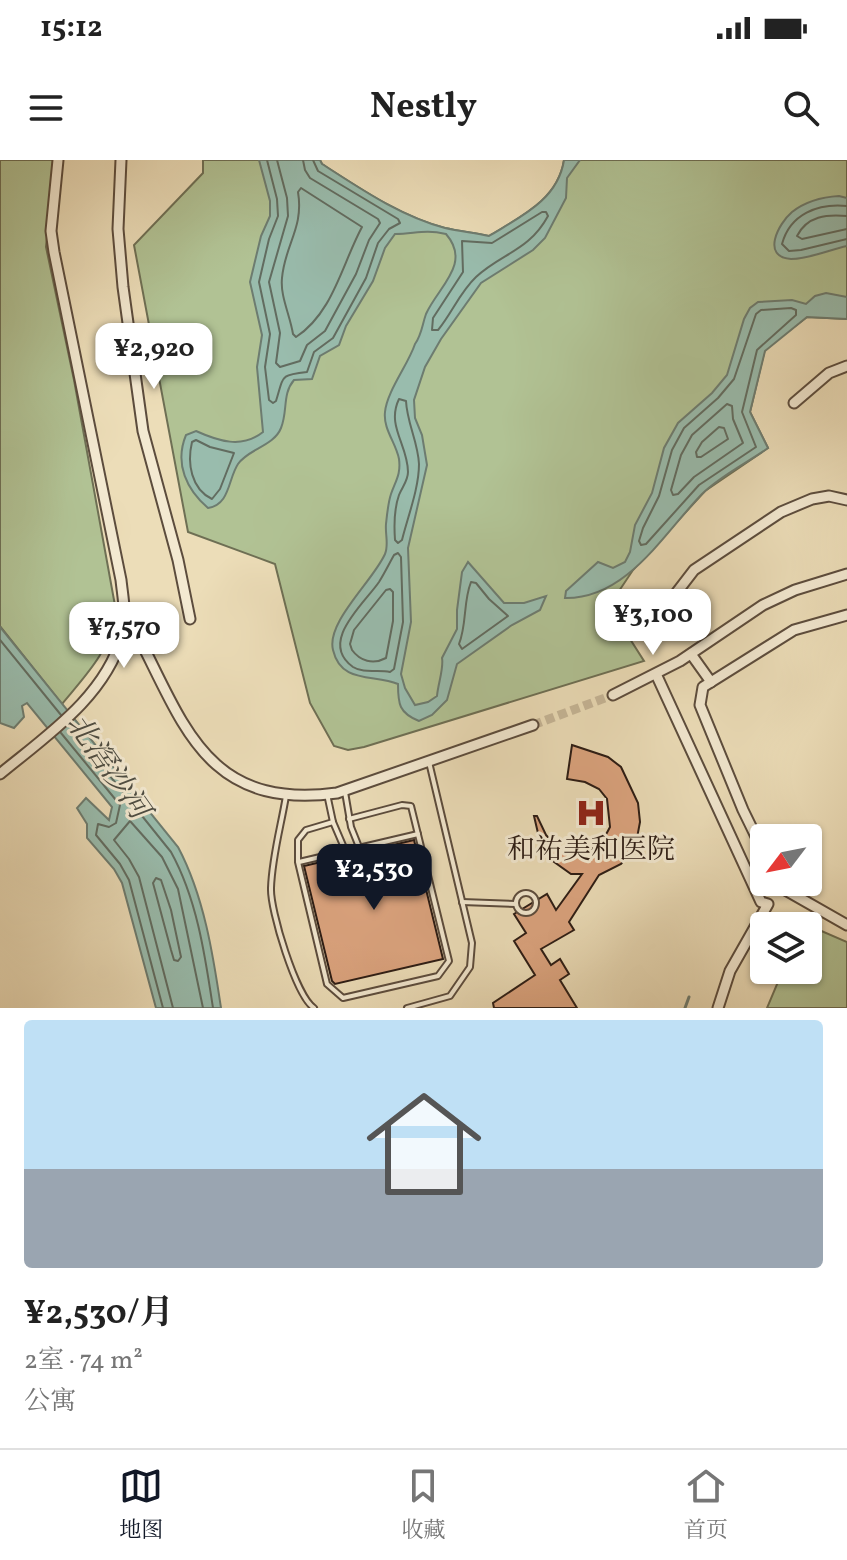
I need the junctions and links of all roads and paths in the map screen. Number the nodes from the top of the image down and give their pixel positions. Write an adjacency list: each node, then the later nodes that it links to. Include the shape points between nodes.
1 (58, 160): 8 (street, via 51,231)
2 (121, 160): 10 (street, via 118,229 143,431)
3 (847, 366): 4 (street, via 829,373)
4 (794, 403)
5 (847, 500): 7 (street, via 821,497 781,512 694,570)
6 (847, 574): 11 (street, via 763,605)
7 (674, 596)
8 (125, 612): 17 (street, via 122,637 107,668 79,707); 20 (street, via 187,732 204,754 239,781)
9 (847, 615): 13 (street, via 794,630)
10 (190, 619)
11 (691, 654): 12 (street); 13 (street)
12 (656, 674): 14 (street); 34 (street, via 761,902 768,904 730,971)
13 (711, 682): 23 (street, via 703,687 700,705)
14 (613, 695)
15 (533, 725): 16 (street)
16 (429, 761): 18 (street); 29 (lane)
17 (0, 774)
18 (345, 790): 19 (street); 21 (lane)
19 (327, 794): 20 (street); 22 (lane)
20 (286, 796): 32 (lane, via 270,892 288,959 306,1002)
21 (349, 819): 24 (lane, via 411,806); 25 (lane)
22 (333, 822): 26 (lane); 27 (lane, via 302,834)
23 (750, 824)
24 (418, 834): 25 (lane); 27 (lane, via 449,961 438,976 343,998 327,984)
25 (359, 847): 26 (lane)
26 (345, 850): 27 (lane)
27 (298, 862)
28 (796, 896): 31 (street)
29 (462, 902): 30 (lane); 33 (lane, via 472,943 470,967 450,996)
30 (516, 904): 30 (lane, via 527,912 535,901 524,893)
31 (847, 925)
32 (314, 1008)
33 (407, 1008)
34 (718, 1008)

